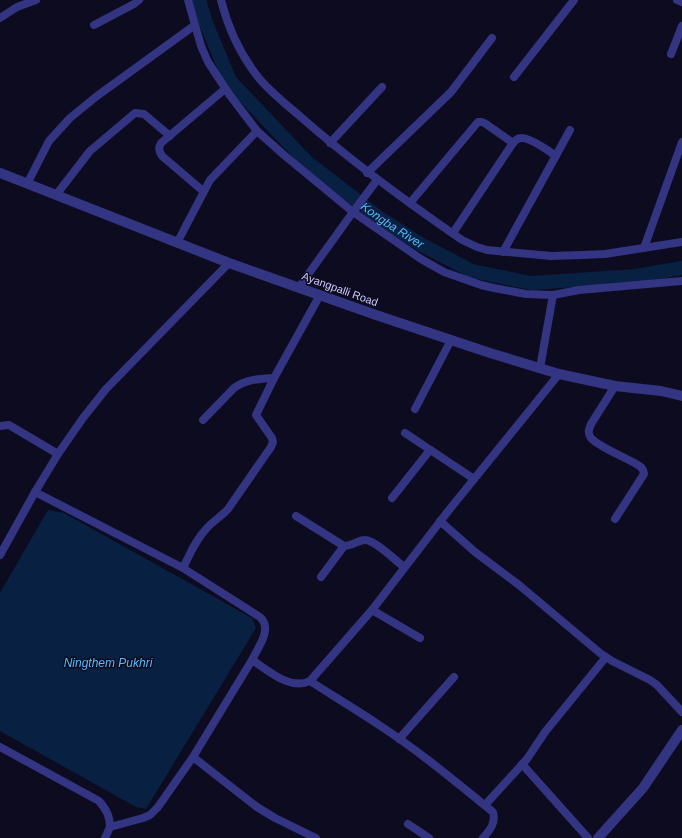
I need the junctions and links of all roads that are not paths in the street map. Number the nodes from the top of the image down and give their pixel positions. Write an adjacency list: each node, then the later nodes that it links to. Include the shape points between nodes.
1 (36, 0): 8 (street)
2 (140, 0): 10 (street)
3 (188, 0): 11 (street)
4 (222, 0): 21 (street, via 232,35 258,77)
5 (574, 0): 15 (street)
6 (677, 0): 7 (street)
7 (682, 2)
8 (15, 4): 9 (street)
9 (0, 18)
10 (94, 25)
11 (195, 25): 17 (street, via 208,62); 28 (street, via 70,118 49,141)
12 (682, 26): 14 (street)
13 (492, 38): 26 (street, via 451,92)
14 (671, 54)
15 (514, 77)
16 (382, 87): 21 (street)
17 (226, 89): 19 (street); 20 (street)
18 (570, 130): 24 (street)
19 (257, 131): 29 (street, via 214,174); 32 (street)
20 (170, 136): 29 (street, via 159,147 160,153); 30 (street, via 144,114 135,114 90,151)
21 (330, 142): 26 (street)
22 (682, 142): 36 (street)
23 (513, 143): 24 (street, via 524,138); 31 (street, via 486,124 478,122); 33 (street)
24 (556, 156): 37 (street)
25 (0, 173): 28 (street, Ayangpalli Road)
26 (367, 173): 27 (street)
27 (374, 183): 31 (street); 32 (street)
28 (26, 184): 30 (street, Ayangpalli Road)
29 (203, 191): 35 (street)
30 (56, 195): 35 (street, Ayangpalli Road)
31 (410, 203): 33 (street)
32 (355, 209): 40 (street); 42 (street, via 421,259 444,272 494,288 526,294)
33 (453, 233): 37 (street, via 477,248)
34 (682, 242): 36 (street)
35 (177, 243): 38 (street, Ayangpalli Road)
36 (644, 248): 37 (street, via 582,256)
37 (503, 252)
38 (229, 263): 40 (street, Ayangpalli Road); 54 (street, via 106,389)
39 (682, 281): 42 (street, via 579,290)
40 (299, 287): 41 (street, Ayangpalli Road)
41 (320, 295): 43 (street, Ayangpalli Road); 46 (street)
42 (553, 295): 44 (street)
43 (451, 340): 44 (street, Ayangpalli Road); 49 (street)
44 (540, 368): 45 (street, Ayangpalli Road)
45 (559, 374): 47 (street, Ayangpalli Road); 55 (street)
46 (274, 378): 50 (street, via 255,379 240,384); 64 (street, via 256,415 272,438 271,447 228,509 207,526 198,538)
47 (615, 386): 48 (street, Ayangpalli Road); 59 (street, via 591,424 589,434 596,442 641,467 644,474)
48 (682, 396)
49 (415, 409)
50 (203, 420)
51 (0, 426): 54 (street, via 9,425)
52 (405, 433): 53 (street)
53 (430, 450): 55 (street); 57 (street)
54 (58, 454): 56 (street)
55 (474, 479): 60 (street)
56 (35, 492): 62 (street); 64 (street)
57 (392, 498)
58 (296, 516): 61 (street)
59 (615, 519)
60 (440, 521): 63 (street); 68 (street)
61 (344, 546): 63 (street, via 368,540); 65 (street)
62 (0, 555)
63 (404, 567): 66 (street)
64 (183, 568): 69 (street, via 264,620 264,635)
65 (321, 577)
66 (372, 610): 67 (street); 71 (street)
67 (420, 638)
68 (606, 657): 72 (street, via 657,685); 77 (street)
69 (252, 660): 71 (street, via 288,683 303,684); 76 (street)
70 (454, 677): 74 (street)
71 (310, 681): 74 (street)
72 (682, 712)
73 (682, 730): 86 (street, via 643,788)
74 (399, 738): 78 (street)
75 (0, 747): 80 (street, via 99,801 108,815)
76 (193, 757): 80 (street, via 150,815 137,821); 82 (street, via 257,807)
77 (522, 764): 78 (street); 85 (street)
78 (485, 805): 84 (street, via 494,812 494,820)
79 (408, 824): 83 (street)
80 (110, 827): 81 (street)
81 (105, 838)
82 (316, 838)
83 (429, 838)
84 (483, 838)
85 (588, 838)
86 (598, 838)

